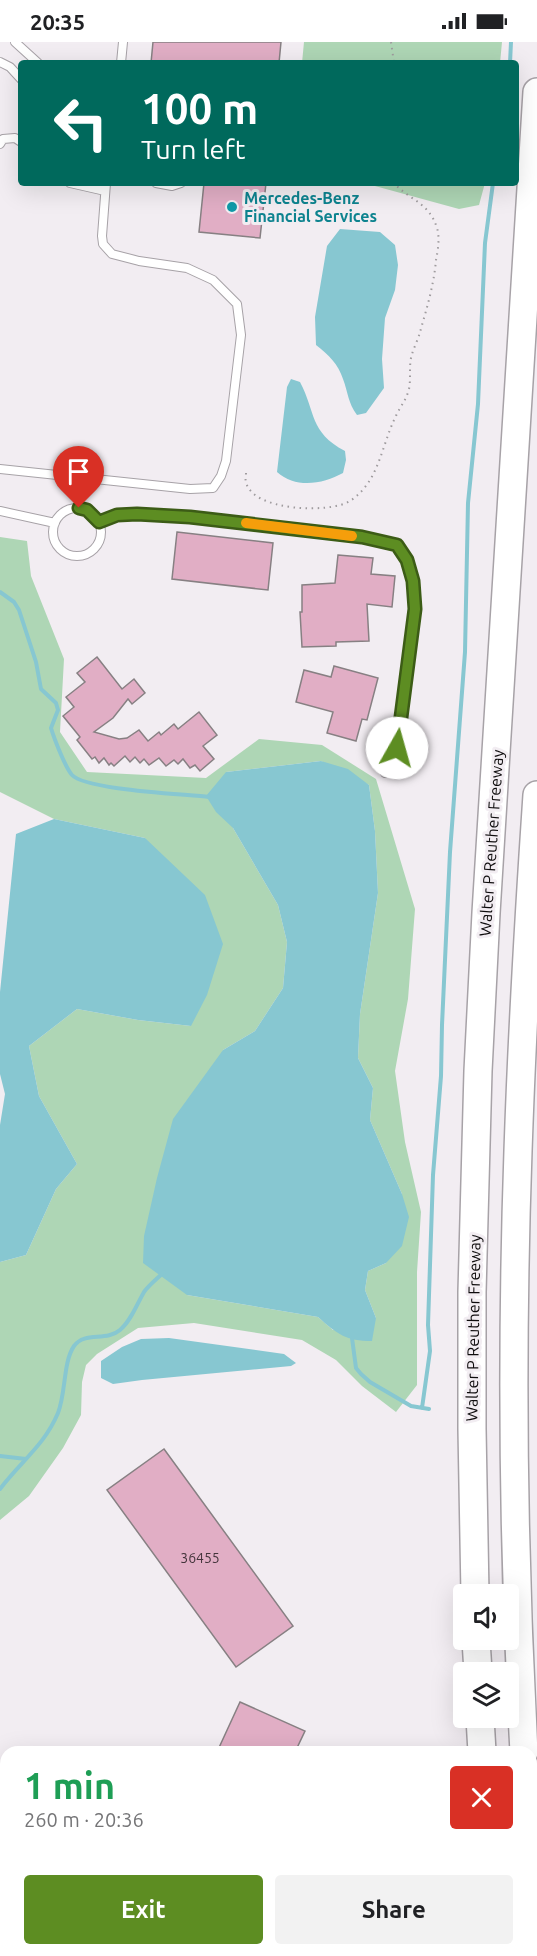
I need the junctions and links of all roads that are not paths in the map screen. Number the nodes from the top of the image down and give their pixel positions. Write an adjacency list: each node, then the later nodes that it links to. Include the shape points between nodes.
1 (15, 42): 3 (lane)
2 (123, 42): 4 (lane)
3 (35, 60)
4 (121, 60)
5 (0, 62): 6 (lane)
6 (18, 76)
7 (537, 92): 17 (highway, Walter P Reuther Freeway, via 478,1071 472,1292)
8 (18, 140): 9 (lane, via 3,139)
9 (0, 144)
10 (106, 187): 11 (lane, via 102,236 112,255 186,268 213,280 237,304 241,335 222,476 213,488 190,489)
11 (0, 469)
12 (0, 511): 14 (lane)
13 (99, 522): 14 (lane, via 79,508 63,513); 14 (lane, via 98,544 80,556 59,549 53,534); 15 (lane, via 117,515 190,517 362,537 397,545 407,560 413,581 415,609 397,748)
14 (55, 524)
15 (385, 773)
16 (537, 795): 20 (highway, via 524,1001 514,1353)
17 (475, 1584)
18 (481, 1728): 19 (highway)
19 (482, 1746)
20 (524, 1746)

